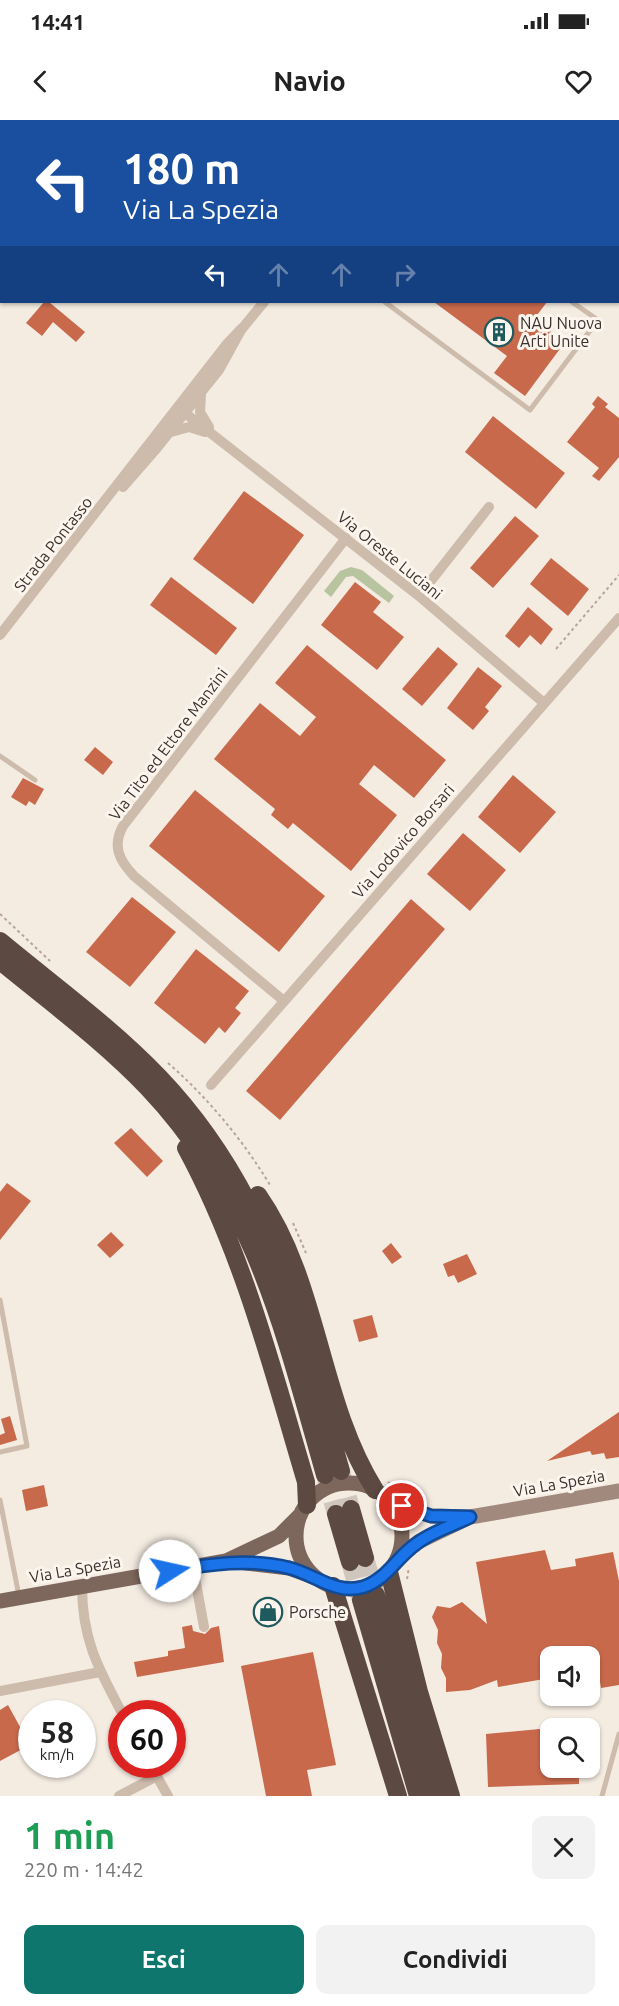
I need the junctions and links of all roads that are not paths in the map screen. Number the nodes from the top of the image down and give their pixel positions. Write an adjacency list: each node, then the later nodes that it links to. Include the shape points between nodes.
1 (263, 303): 4 (street, Strada Pontasso)
2 (387, 303): 3 (lane, via 530,410 598,320)
3 (573, 303)
4 (242, 328): 5 (street, Strada Pontasso); 6 (street, Strada Pontasso)
5 (226, 345): 7 (street, Strada Pontasso); 10 (street, Strada Pontasso)
6 (205, 388): 7 (street, Strada Pontasso); 8 (street, Via Oreste Luciani, via 199,409)
7 (186, 409): 8 (street); 9 (street, Strada Pontasso); 10 (street, Strada Pontasso)
8 (213, 435): 9 (street, Via Oreste Luciani, via 189,427 176,429); 13 (street, Via Oreste Luciani)
9 (166, 437): 11 (street, Strada Pontasso)
10 (134, 462): 11 (street, Strada Pontasso)
11 (108, 499): 16 (street, Strada Pontasso)
12 (489, 507): 14 (street)
13 (346, 538): 14 (street, Via Oreste Luciani); 22 (street, Via Tito ed Ettore Manzini, via 123,826 117,841 122,863 134,876)
14 (419, 596): 17 (street, Via Oreste Luciani)
15 (619, 618): 17 (street, Via Lodovico Borsari)
16 (0, 635)
17 (544, 703): 22 (street, Via Lodovico Borsari)
18 (0, 756): 19 (lane)
19 (34, 780)
20 (0, 941): 23 (highway)
21 (0, 961): 23 (highway)
22 (284, 1001): 24 (street, Via Lodovico Borsari)
23 (145, 1074): 27 (highway, via 228,1194 246,1231); 29 (highway, via 181,1094 221,1140 262,1199 302,1282 345,1431 361,1468); 31 (highway, via 212,1197 254,1306 306,1482)
24 (211, 1085)
25 (0, 1300): 26 (lane, via 27,1446)
26 (0, 1452)
27 (333, 1473)
28 (619, 1491): 33 (main road, Via La Spezia)
29 (382, 1495): 31 (main road, Via La Spezia, via 359,1484 342,1484 325,1489); 33 (main road, Via La Spezia, via 431,1516); 36 (main road, via 398,1514 402,1528)
30 (0, 1500): 40 (lane)
31 (304, 1509): 35 (main road, Via La Spezia, via 279,1536); 38 (main road, via 297,1527 299,1549 308,1569)
32 (344, 1512): 34 (highway)
33 (470, 1517): 36 (main road, Via La Spezia, via 418,1542)
34 (358, 1560)
35 (226, 1561): 37 (main road, Via La Spezia); 38 (main road, Via La Spezia, via 289,1568)
36 (398, 1565): 38 (main road, Via La Spezia, via 363,1587 348,1589); 54 (highway, via 419,1692)
37 (193, 1567): 39 (main road, Via La Spezia); 42 (street)
38 (326, 1583): 51 (highway)
39 (82, 1586): 40 (main road, Via La Spezia); 43 (street, via 82,1618)
40 (19, 1597): 41 (main road, Via La Spezia)
41 (0, 1601)
42 (204, 1627)
43 (100, 1672): 44 (street); 45 (street)
44 (0, 1691)
45 (115, 1700)
46 (619, 1734): 55 (lane)
47 (152, 1778): 49 (street)
48 (157, 1778): 50 (street)
49 (119, 1796)
50 (168, 1796)
51 (398, 1796)
52 (418, 1796): 53 (highway, via 368,1598)
53 (434, 1796)
54 (451, 1796)
55 (602, 1796)

